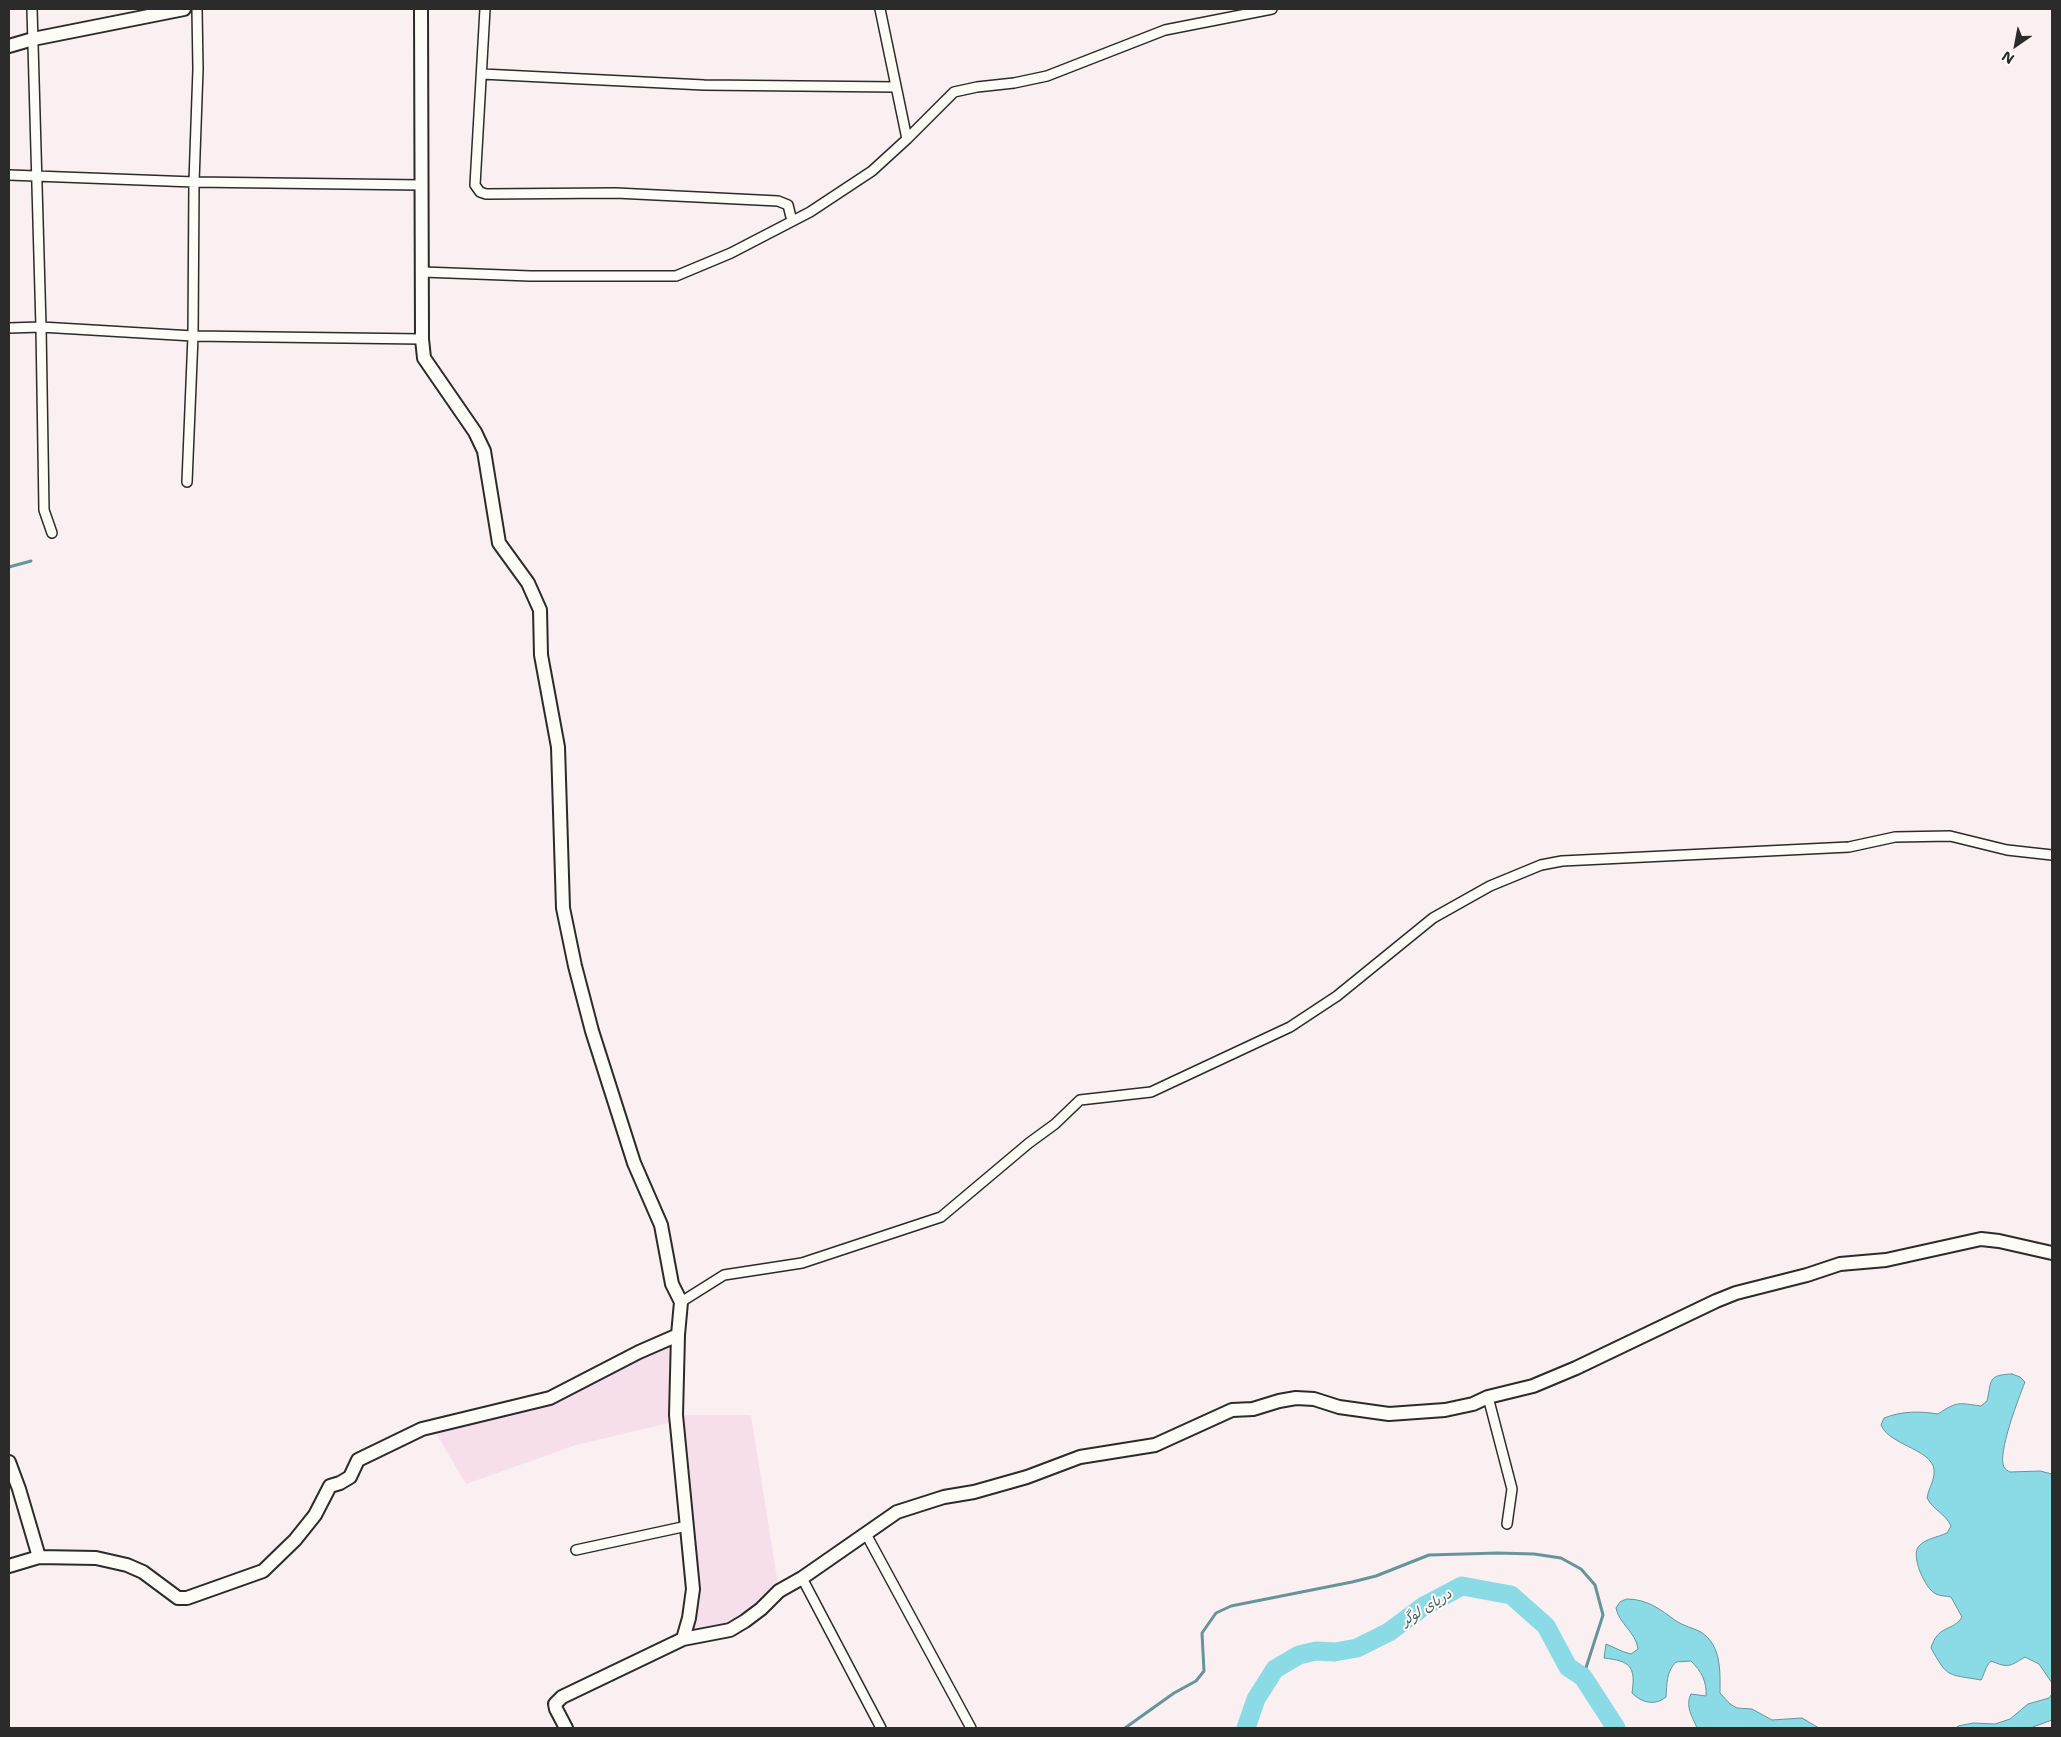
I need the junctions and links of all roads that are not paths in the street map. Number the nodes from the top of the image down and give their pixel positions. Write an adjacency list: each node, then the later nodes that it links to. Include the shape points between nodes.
1 (32, 9): 8 (street)
2 (184, 9): 8 (street)
3 (197, 9): 15 (street)
4 (421, 9): 16 (street)
5 (485, 9): 10 (street)
6 (880, 9): 11 (street)
7 (1272, 9): 12 (street, via 1165,30 1047,76 954,92)
8 (34, 39): 9 (street); 14 (street)
9 (9, 46)
10 (482, 74): 11 (street, via 704,85); 17 (street, via 475,185 480,192 616,193 778,201 788,205)
11 (896, 87): 12 (street)
12 (907, 140): 17 (street, via 872,171)
13 (9, 175): 14 (street)
14 (38, 175): 15 (street); 19 (street)
15 (194, 182): 16 (street); 21 (street)
16 (421, 185): 18 (street)
17 (792, 221): 18 (street, via 676,276)
18 (423, 272): 22 (street)
19 (41, 327): 20 (street); 21 (street); 24 (street, via 44,510)
20 (9, 328)
21 (193, 336): 22 (street); 23 (street)
22 (422, 339): 27 (street, via 424,358 475,432 484,451 500,543 528,583 540,610 541,655 558,747 563,908 592,1031 634,1163 661,1225 672,1284)
23 (186, 482)
24 (52, 533)
25 (2052, 854): 27 (street, via 2007,850 1950,836 1895,837 1849,847 1562,861 1541,865 1490,886 1433,918 1337,996 1290,1027 1151,1092 1080,1100 941,1217 802,1263 724,1275)
26 (2052, 1253): 29 (street, via 1981,1239 1886,1260 1840,1264 1807,1276 1736,1293 1567,1372 1533,1386)
27 (681, 1302): 28 (street)
28 (678, 1335): 32 (street, via 676,1415); 35 (street, via 550,1398 422,1429 372,1452 358,1460 350,1477 330,1486 305,1528 264,1571 187,1598 178,1598 156,1580 127,1565 96,1558)
29 (1488, 1397): 31 (street, via 1512,1489); 33 (street, via 1458,1407 1411,1413 1360,1411 1314,1399 1296,1398 1253,1409 1232,1410 1155,1445 1080,1457 1028,1477 896,1512)
30 (9, 1462): 35 (street)
31 (1507, 1524)
32 (687, 1526): 34 (street); 38 (street, via 693,1589)
33 (866, 1534): 37 (street); 41 (street)
34 (576, 1550)
35 (39, 1557): 36 (street)
36 (9, 1566)
37 (802, 1578): 38 (street, via 779,1591 761,1610 730,1630); 40 (street)
38 (683, 1640): 39 (street, via 558,1700 556,1709)
39 (566, 1728)
40 (881, 1728)
41 (970, 1728)

